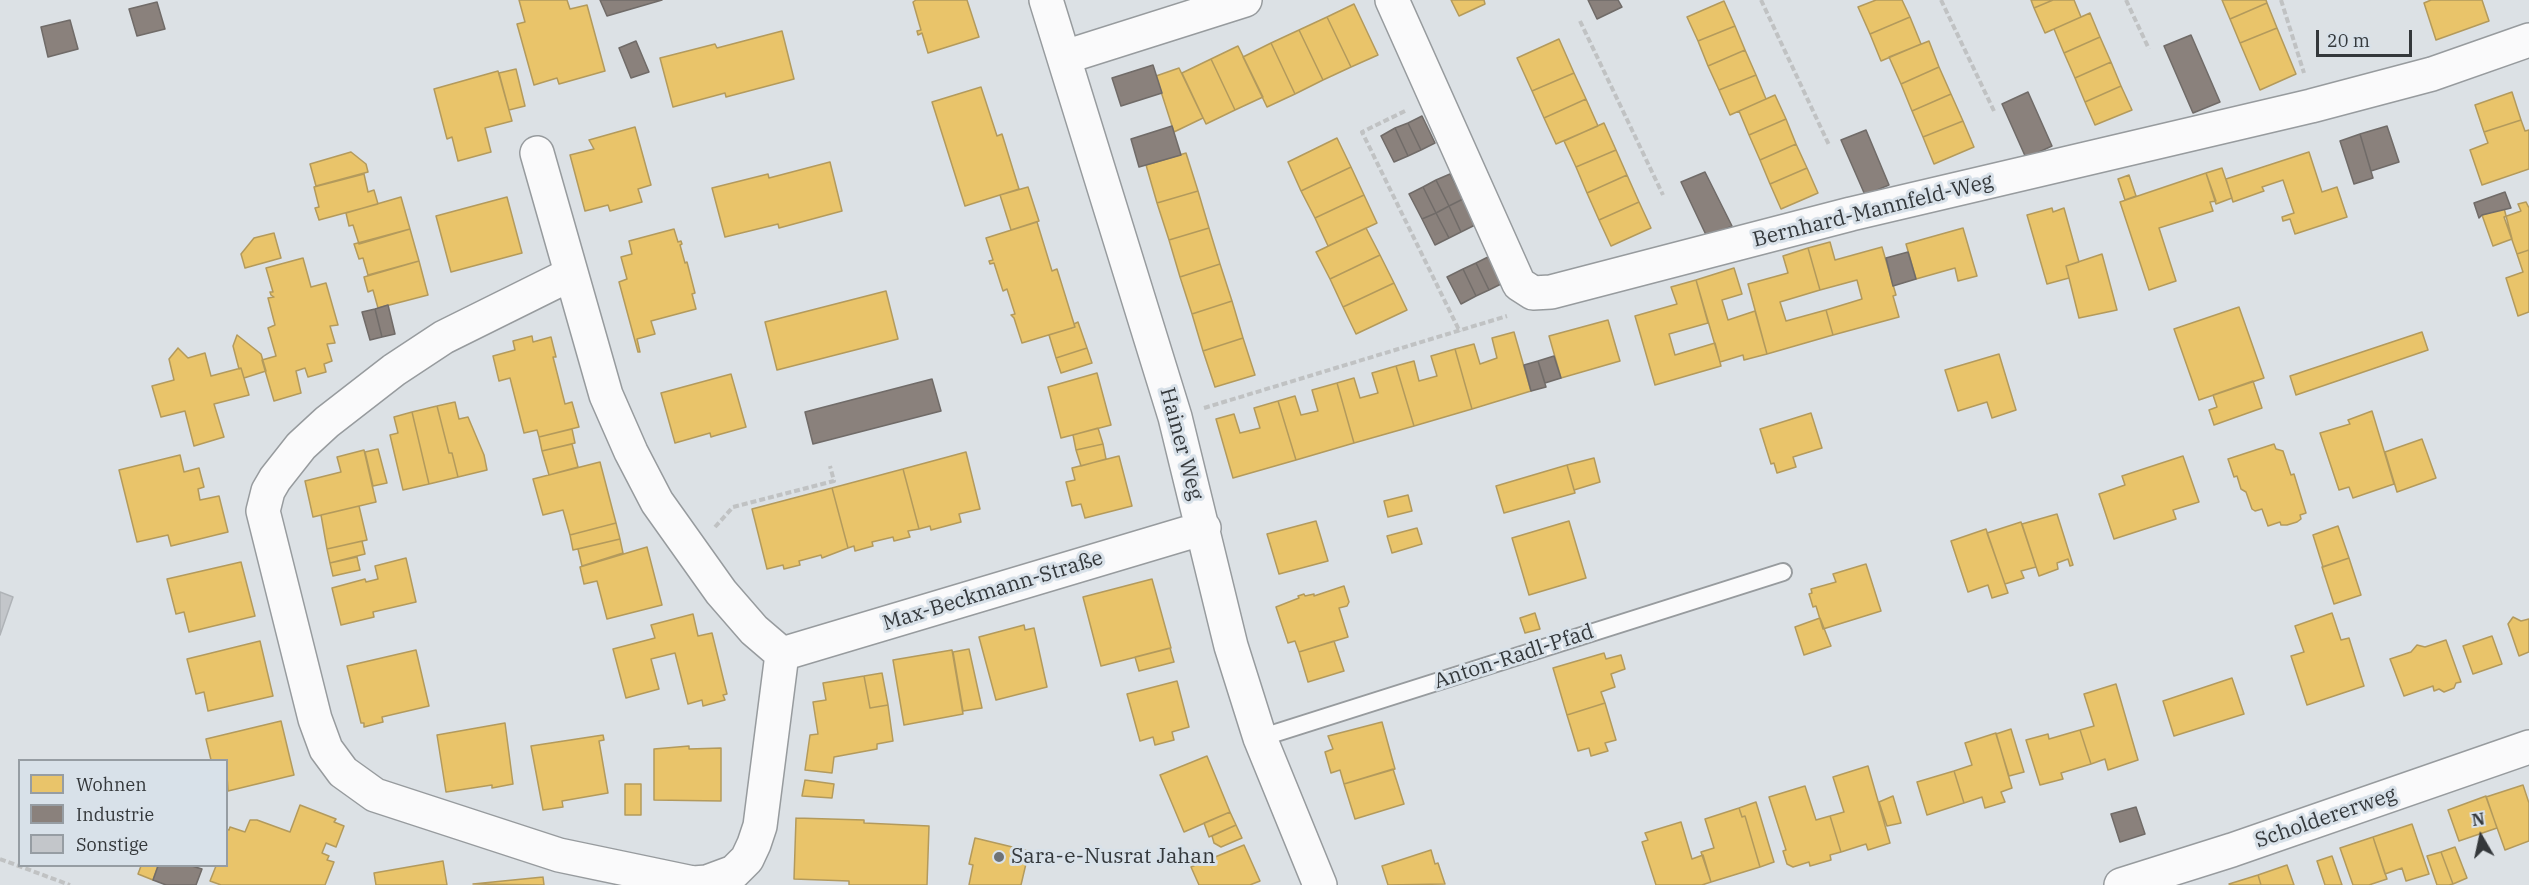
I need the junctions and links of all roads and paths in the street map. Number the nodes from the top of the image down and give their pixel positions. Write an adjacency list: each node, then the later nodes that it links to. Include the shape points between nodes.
1 (1046, 0): 11 (street, Hainer Weg)
2 (1245, 0): 11 (street)
3 (1392, 0): 13 (street)
4 (1761, 0): 15 (path)
5 (1941, 0): 14 (path)
6 (2126, 0): 10 (path)
7 (2281, 0): 12 (path)
8 (1580, 21): 17 (path)
9 (2529, 40): 19 (street, Bernhard-Mannfeld-Weg, via 2432,74 2312,106 1851,214 1551,292)
10 (2149, 49)
11 (1065, 57): 21 (street, Hainer Weg)
12 (2306, 79)
13 (1436, 97): 19 (street, via 1519,284); 20 (path, via 1362,132)
14 (1994, 111)
15 (1829, 145)
16 (537, 153): 18 (street)
17 (1663, 195)
18 (571, 274): 24 (street, via 606,395 657,502); 26 (street, via 444,337 394,370 300,446 268,490 263,511 315,719 326,748 343,772 375,795 559,855 693,883 707,882 734,872 747,859 760,826)
19 (1533, 293): 20 (path, via 1523,311)
20 (1460, 332): 21 (path)
21 (1175, 417): 23 (street, Hainer Weg)
22 (830, 466): 24 (path, via 834,481 733,507)
23 (1204, 528): 26 (street, Max-Beckmann-Straße); 27 (street, Hainer Weg, via 1231,646)
24 (692, 553): 26 (street, via 754,630)
25 (1776, 574): 27 (lane, Anton-Radl-Pfad)
26 (782, 654)
27 (1260, 738): 33 (street, Hainer Weg)
28 (2529, 747): 34 (street, Scholdererweg)
29 (0, 859): 30 (path)
30 (18, 866)
31 (22, 867): 32 (path)
32 (70, 885)
33 (1320, 885)
34 (2121, 885)

